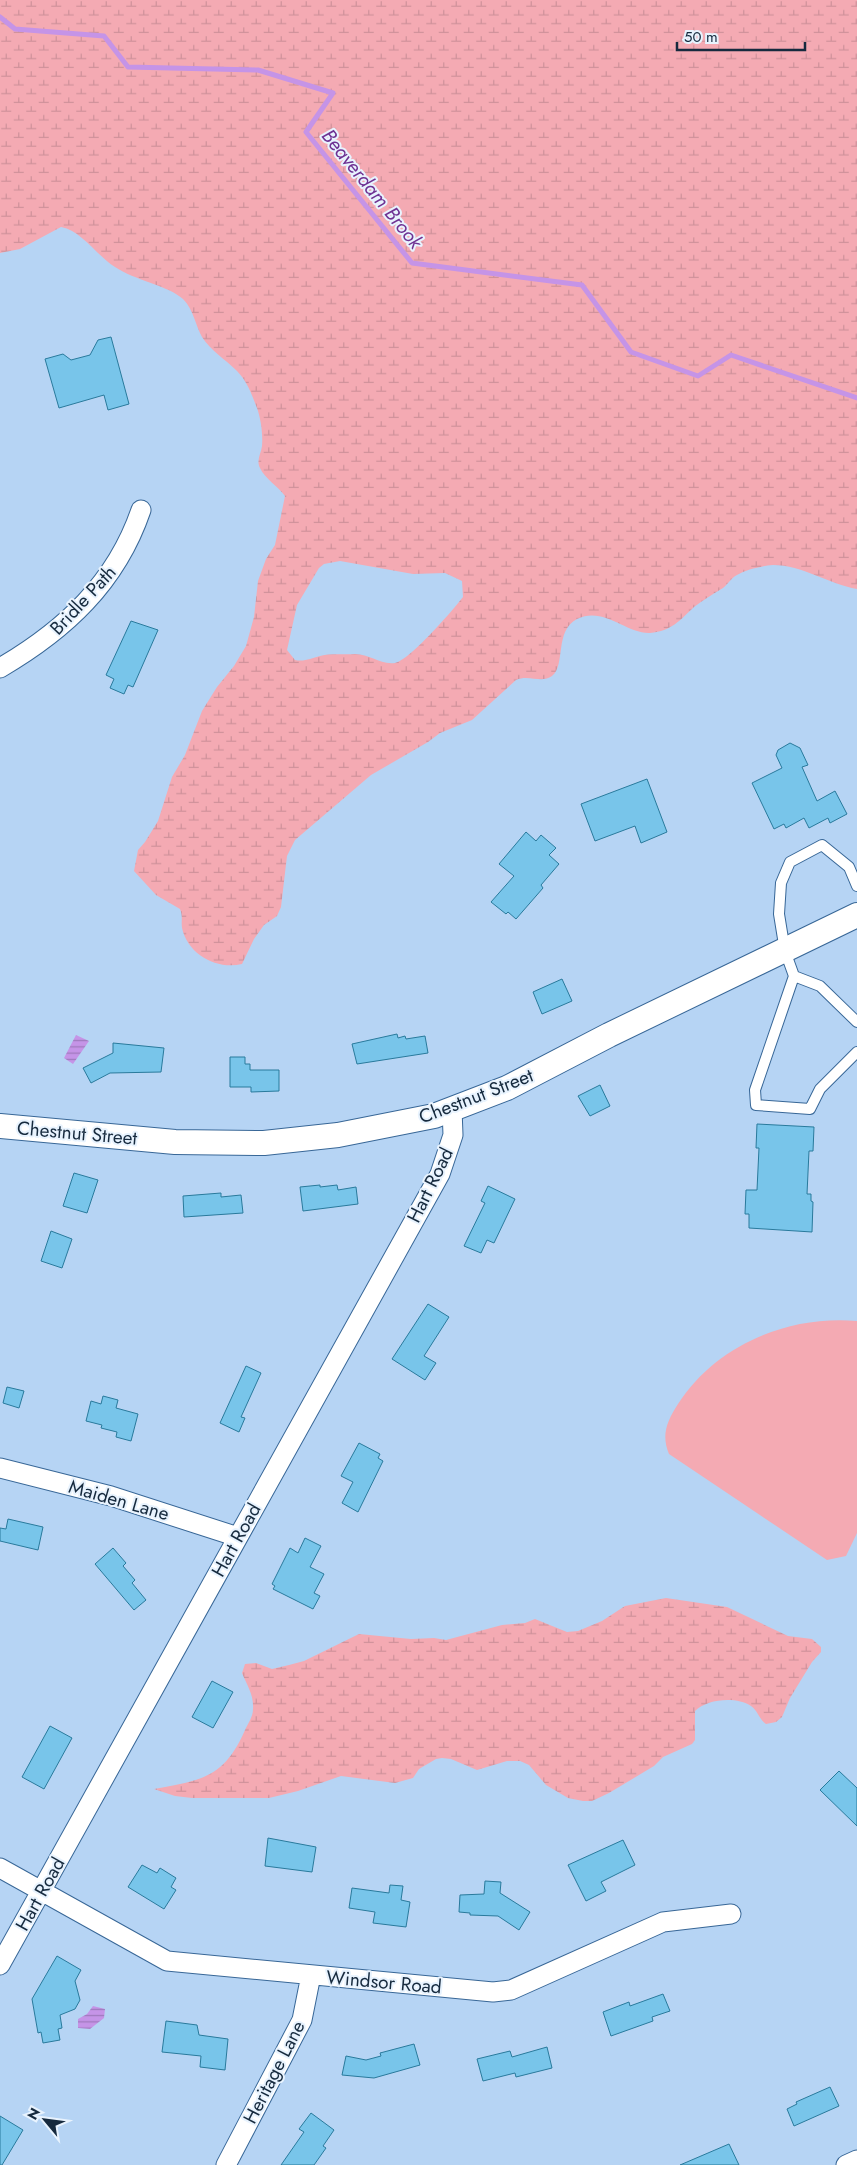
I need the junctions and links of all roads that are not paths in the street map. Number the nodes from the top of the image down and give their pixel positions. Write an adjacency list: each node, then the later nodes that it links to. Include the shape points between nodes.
1 (141, 510): 2 (street, Bridle Path, via 128,545 88,600 47,638)
2 (0, 668)
3 (857, 886): 5 (lane, via 849,866 822,845 790,862 781,883 779,914)
4 (857, 916): 5 (street, Chestnut Street)
5 (785, 951): 6 (lane); 9 (street, Chestnut Street, via 508,1088)
6 (794, 976): 7 (lane, via 820,986); 8 (lane, via 755,1090 756,1105 810,1109 820,1089)
7 (857, 1022)
8 (857, 1052)
9 (452, 1109): 10 (street, Chestnut Street, via 434,1116 338,1134 264,1143 175,1142); 12 (street, Hart Road, via 453,1135 440,1174)
10 (0, 1126)
11 (0, 1468): 12 (street, Maiden Lane, via 111,1496)
12 (238, 1536): 14 (street, Hart Road)
13 (0, 1868): 14 (street, Windsor Road)
14 (41, 1892): 16 (street, Hart Road); 17 (street, Windsor Road, via 167,1961)
15 (731, 1914): 17 (street, Windsor Road, via 663,1922 511,1990 493,1992)
16 (0, 1965)
17 (311, 1975): 19 (street, Heritage Lane, via 302,2020)
18 (857, 2160): 20 (street)
19 (226, 2165)
20 (846, 2165)

